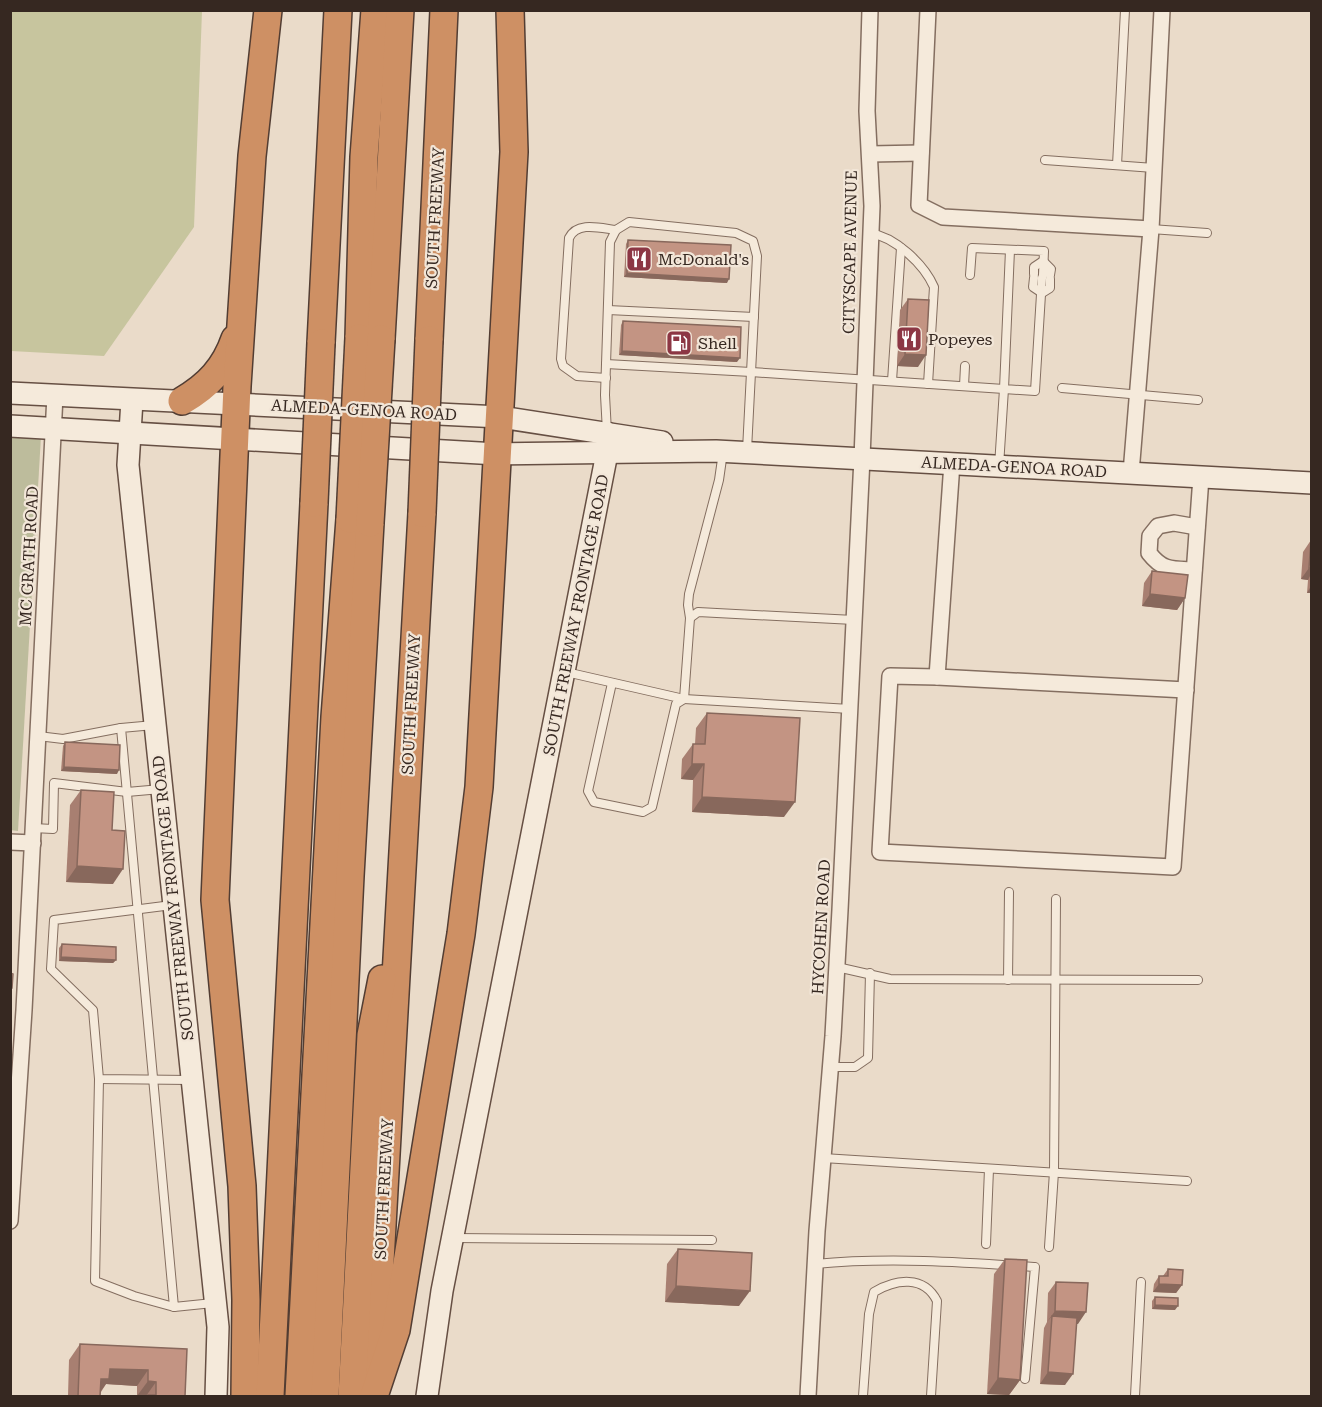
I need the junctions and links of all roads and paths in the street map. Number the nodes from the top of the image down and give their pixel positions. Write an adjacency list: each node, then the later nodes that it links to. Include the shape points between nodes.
1 (268, 10): 25 (highway, via 257,95)
2 (338, 10): 75 (highway, bridge)
3 (375, 10): 26 (highway, via 364,157)
4 (400, 10): 26 (highway)
5 (444, 10): 78 (highway, SOUTH FREEWAY, bridge)
6 (510, 10): 44 (highway, via 514,152)
7 (870, 10): 12 (street, CITYSCAPE AVENUE)
8 (928, 10): 11 (street)
9 (1125, 10): 14 (lane)
10 (1162, 10): 15 (street)
11 (921, 153): 12 (street); 16 (street, via 919,205 943,217)
12 (870, 154): 18 (street, CITYSCAPE AVENUE)
13 (1044, 160): 14 (lane)
14 (1117, 165): 15 (lane)
15 (1154, 168): 16 (street)
16 (1151, 229): 19 (lane); 38 (street)
17 (616, 230): 23 (lane, via 610,242); 24 (lane, via 629,222 736,233 753,241 757,256); 30 (lane, via 578,227 573,231 562,348 563,366 569,372)
18 (870, 233): 20 (lane, via 889,238); 31 (street, CITYSCAPE AVENUE)
19 (1207, 233)
20 (901, 248): 32 (lane); 33 (lane, via 918,262 934,287)
21 (1010, 250): 22 (lane, via 972,248); 36 (lane); 36 (lane, via 1044,251 1035,391)
22 (970, 275)
23 (608, 310): 24 (lane); 27 (lane)
24 (754, 317): 29 (lane)
25 (241, 321): 42 (highway, via 230,354 216,376); 43 (highway)
26 (370, 338): 59 (highway, bridge)
27 (606, 364): 29 (lane); 30 (lane)
28 (965, 366): 34 (lane)
29 (751, 372): 31 (lane); 51 (lane)
30 (606, 378): 49 (lane)
31 (865, 379): 32 (lane); 53 (street, CITYSCAPE AVENUE)
32 (892, 381): 33 (lane)
33 (928, 384): 34 (lane)
34 (964, 386): 36 (lane)
35 (1062, 388): 38 (lane)
36 (1004, 389): 55 (lane)
37 (10, 393): 39 (main road, ALMEDA-GENOA ROAD)
38 (1136, 394): 41 (lane); 56 (street)
39 (55, 395): 40 (main road, ALMEDA-GENOA ROAD); 46 (street, MC GRATH ROAD)
40 (132, 399): 42 (main road, ALMEDA-GENOA ROAD); 47 (main road, SOUTH FREEWAY FRONTAGE ROAD)
41 (1198, 400)
42 (182, 401): 43 (main road, ALMEDA-GENOA ROAD)
43 (236, 404): 44 (main road, ALMEDA-GENOA ROAD); 48 (highway)
44 (500, 417): 49 (main road, ALMEDA-GENOA ROAD); 52 (highway)
45 (10, 426): 46 (main road, ALMEDA-GENOA ROAD)
46 (53, 429): 47 (main road, ALMEDA-GENOA ROAD); 72 (street, MC GRATH ROAD)
47 (130, 435): 48 (main road, ALMEDA-GENOA ROAD); 70 (main road, SOUTH FREEWAY FRONTAGE ROAD, via 128,465)
48 (235, 439): 52 (main road, ALMEDA-GENOA ROAD); 108 (highway, via 215,900 242,1186)
49 (607, 443): 50 (main road, ALMEDA-GENOA ROAD); 52 (main road, ALMEDA-GENOA ROAD); 64 (main road, SOUTH FREEWAY FRONTAGE ROAD)
50 (720, 451): 51 (main road, ALMEDA-GENOA ROAD); 62 (lane, via 719,480 689,594)
51 (747, 452): 53 (main road, ALMEDA-GENOA ROAD)
52 (497, 454): 113 (highway, via 479,787 468,887 396,1330)
53 (862, 458): 54 (main road, ALMEDA-GENOA ROAD); 63 (street, HYCOHEN ROAD)
54 (952, 463): 55 (main road, ALMEDA-GENOA ROAD); 65 (street)
55 (999, 466): 56 (main road, ALMEDA-GENOA ROAD)
56 (1131, 473): 57 (main road, ALMEDA-GENOA ROAD)
57 (1201, 477): 58 (main road, ALMEDA-GENOA ROAD); 60 (street)
58 (1311, 483)
59 (360, 521): 92 (highway, via 334,717); 111 (highway, via 350,876)
60 (1197, 527): 61 (street); 61 (street, via 1174,522 1158,526 1150,536 1149,553 1158,564)
61 (1194, 570): 67 (street)
62 (690, 618): 63 (lane, via 698,612); 68 (lane)
63 (854, 620): 69 (street, HYCOHEN ROAD)
64 (564, 672): 66 (lane); 98 (main road, SOUTH FREEWAY FRONTAGE ROAD)
65 (938, 677): 67 (street); 67 (street, via 890,676 880,852 1173,867)
66 (612, 683): 68 (lane); 68 (lane, via 588,791 594,802 642,813 652,807 676,704)
67 (1186, 690)
68 (684, 699): 69 (lane)
69 (850, 709): 83 (street, HYCOHEN ROAD)
70 (156, 725): 71 (lane); 73 (main road, SOUTH FREEWAY FRONTAGE ROAD)
71 (121, 728): 72 (lane, via 63,739); 74 (lane)
72 (38, 736): 76 (street, MC GRATH ROAD)
73 (162, 789): 74 (lane); 81 (main road, SOUTH FREEWAY FRONTAGE ROAD)
74 (127, 792): 76 (lane, via 54,783 52,829); 82 (lane)
75 (299, 800): 92 (highway); 109 (highway)
76 (33, 835): 77 (street); 97 (street, MC GRATH ROAD)
77 (10, 842)
78 (401, 886): 112 (highway, via 371,1035); 113 (highway, SOUTH FREEWAY)
79 (1009, 892): 85 (lane)
80 (1056, 899): 86 (lane)
81 (174, 905): 82 (lane); 90 (main road, SOUTH FREEWAY FRONTAGE ROAD)
82 (139, 908): 89 (lane, via 54,920 51,969 93,1010); 91 (lane)
83 (837, 967): 84 (lane); 88 (street, HYCOHEN ROAD)
84 (870, 973): 85 (lane, via 890,979); 88 (lane, via 868,1058 855,1067)
85 (1008, 980): 86 (lane)
86 (1056, 980): 87 (lane); 95 (lane)
87 (1198, 980)
88 (831, 1067): 93 (street, HYCOHEN ROAD)
89 (99, 1079): 91 (lane); 105 (lane, via 95,1281)
90 (191, 1080): 91 (lane); 104 (main road, SOUTH FREEWAY FRONTAGE ROAD)
91 (154, 1081): 105 (lane)
92 (316, 1081): 110 (highway)
93 (823, 1158): 94 (lane); 102 (street, HYCOHEN ROAD)
94 (989, 1168): 95 (lane); 100 (lane)
95 (1054, 1172): 96 (lane); 101 (lane)
96 (1187, 1181)
97 (10, 1221)
98 (453, 1238): 99 (lane); 114 (main road, SOUTH FREEWAY FRONTAGE ROAD)
99 (712, 1240)
100 (986, 1244)
101 (1049, 1246)
102 (815, 1264): 106 (lane, via 921,1260 1035,1267); 115 (street, HYCOHEN ROAD)
103 (1141, 1282): 118 (lane)
104 (215, 1303): 105 (lane); 107 (main road, SOUTH FREEWAY FRONTAGE ROAD)
105 (174, 1307)
106 (1025, 1379)
107 (216, 1396)
108 (245, 1396)
109 (270, 1396)
110 (300, 1396)
111 (325, 1396)
112 (352, 1396)
113 (373, 1396)
114 (427, 1396)
115 (808, 1396)
116 (863, 1396): 117 (lane, via 874,1293 887,1284 905,1282 931,1290 937,1301)
117 (931, 1396)
118 (1135, 1396)

